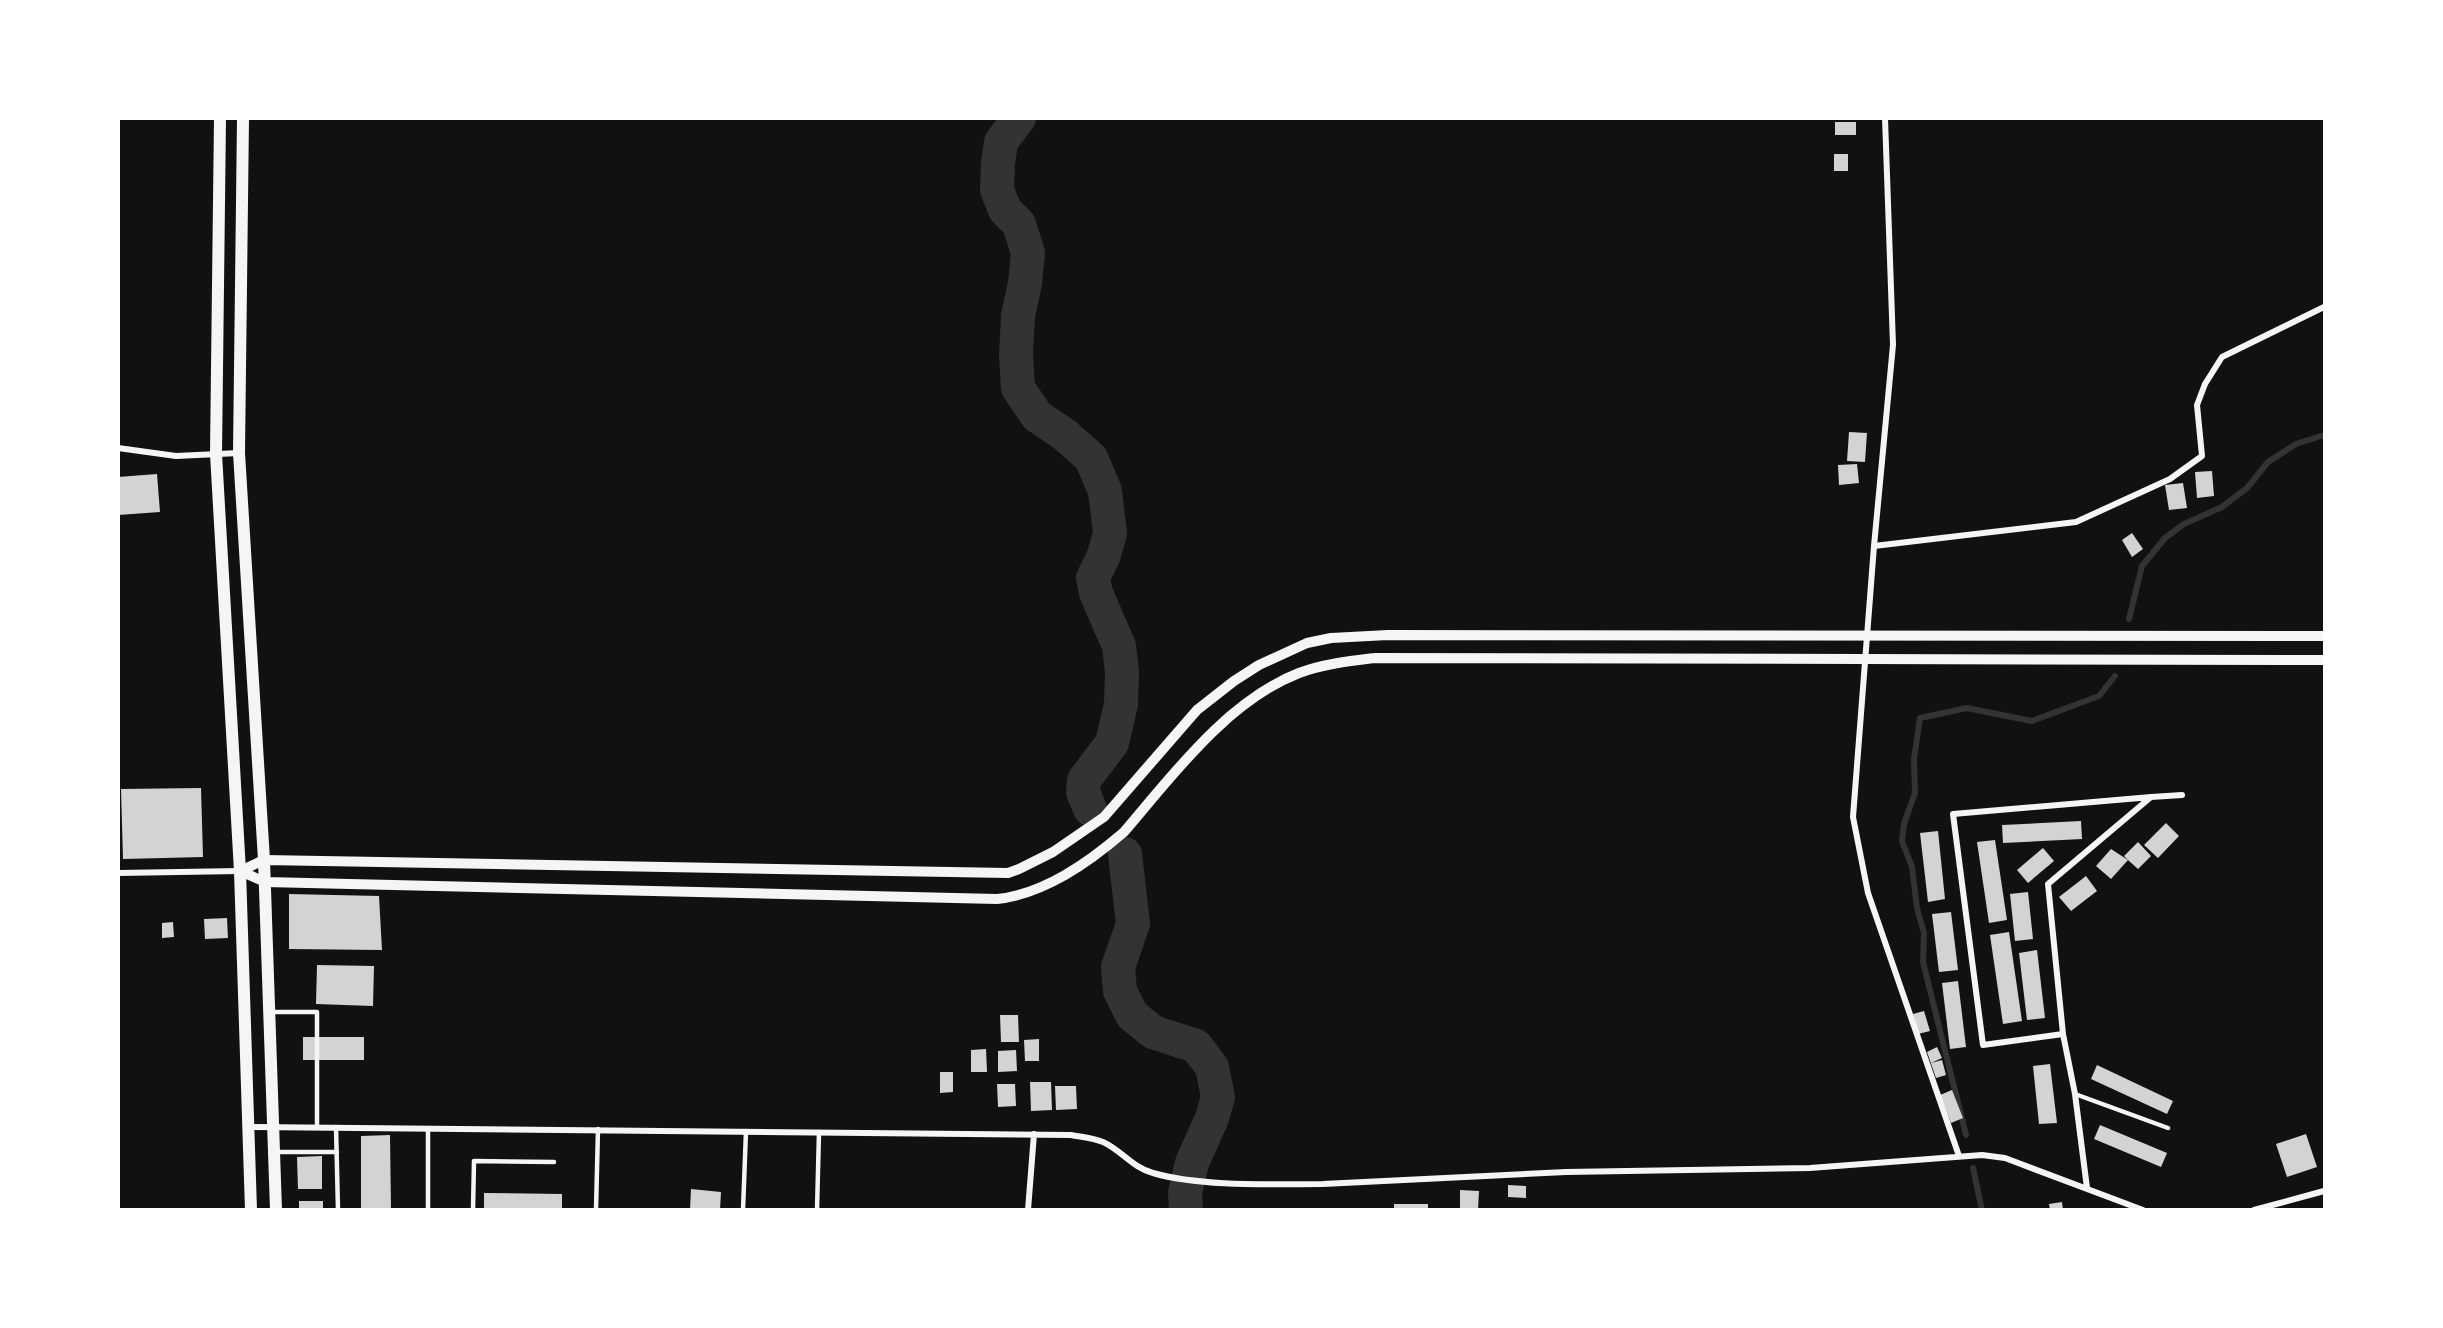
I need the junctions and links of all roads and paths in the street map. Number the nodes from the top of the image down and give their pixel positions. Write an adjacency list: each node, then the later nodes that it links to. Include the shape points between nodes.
1 (220, 118): 7 (main road)
2 (243, 118): 6 (main road)
3 (1885, 118): 8 (street, via 1893,345)
4 (2325, 307): 8 (street, via 2222,357 2197,405 2202,456 2170,479 2076,522)
5 (118, 448): 7 (street, via 176,456)
6 (239, 453): 7 (street); 15 (main road)
7 (216, 454): 16 (main road)
8 (1874, 546): 9 (street)
9 (1867, 636): 10 (street); 11 (street); 15 (street, via 1388,635 1306,643 1259,665 1215,695 1197,710 1104,817 1053,852 1008,873)
10 (2325, 636)
11 (1865, 658): 12 (street); 18 (street, via 1375,658 1319,667 1275,686 1229,717 1211,731 1116,839 1070,871 1019,896 969,899); 34 (street, via 1853,817 1868,893)
12 (2325, 660)
13 (2182, 795): 14 (street)
14 (2151, 797): 20 (street, via 2048,884); 20 (street, via 1953,814 1983,1045)
15 (264, 860): 16 (street); 18 (main road)
16 (240, 871): 17 (street); 18 (street); 24 (main road)
17 (118, 873)
18 (265, 882): 19 (main road)
19 (270, 1012): 22 (main road); 23 (lane, via 317,1012)
20 (2063, 1034): 21 (street)
21 (2075, 1094): 27 (lane); 36 (street)
22 (273, 1126): 23 (street); 24 (street); 32 (main road)
23 (317, 1126): 25 (street)
24 (249, 1127): 38 (main road)
25 (336, 1127): 26 (street); 33 (lane)
26 (428, 1128): 28 (street); 41 (lane)
27 (2168, 1128)
28 (598, 1129): 29 (street); 43 (lane)
29 (746, 1131): 30 (street); 44 (lane)
30 (819, 1132): 31 (street); 45 (lane)
31 (1034, 1134): 34 (street, via 1102,1141 1130,1163 1168,1177 1323,1184 1566,1172 1810,1168); 46 (street)
32 (274, 1152): 33 (lane); 39 (main road)
33 (337, 1152): 40 (lane)
34 (1959, 1156): 36 (street, via 2006,1158)
35 (554, 1162): 42 (lane, via 474,1161)
36 (2087, 1188): 47 (street)
37 (2325, 1191): 48 (street)
38 (251, 1209)
39 (276, 1209)
40 (338, 1209)
41 (428, 1209)
42 (473, 1209)
43 (596, 1209)
44 (742, 1209)
45 (817, 1209)
46 (1028, 1209)
47 (2143, 1209)
48 (2254, 1209)

